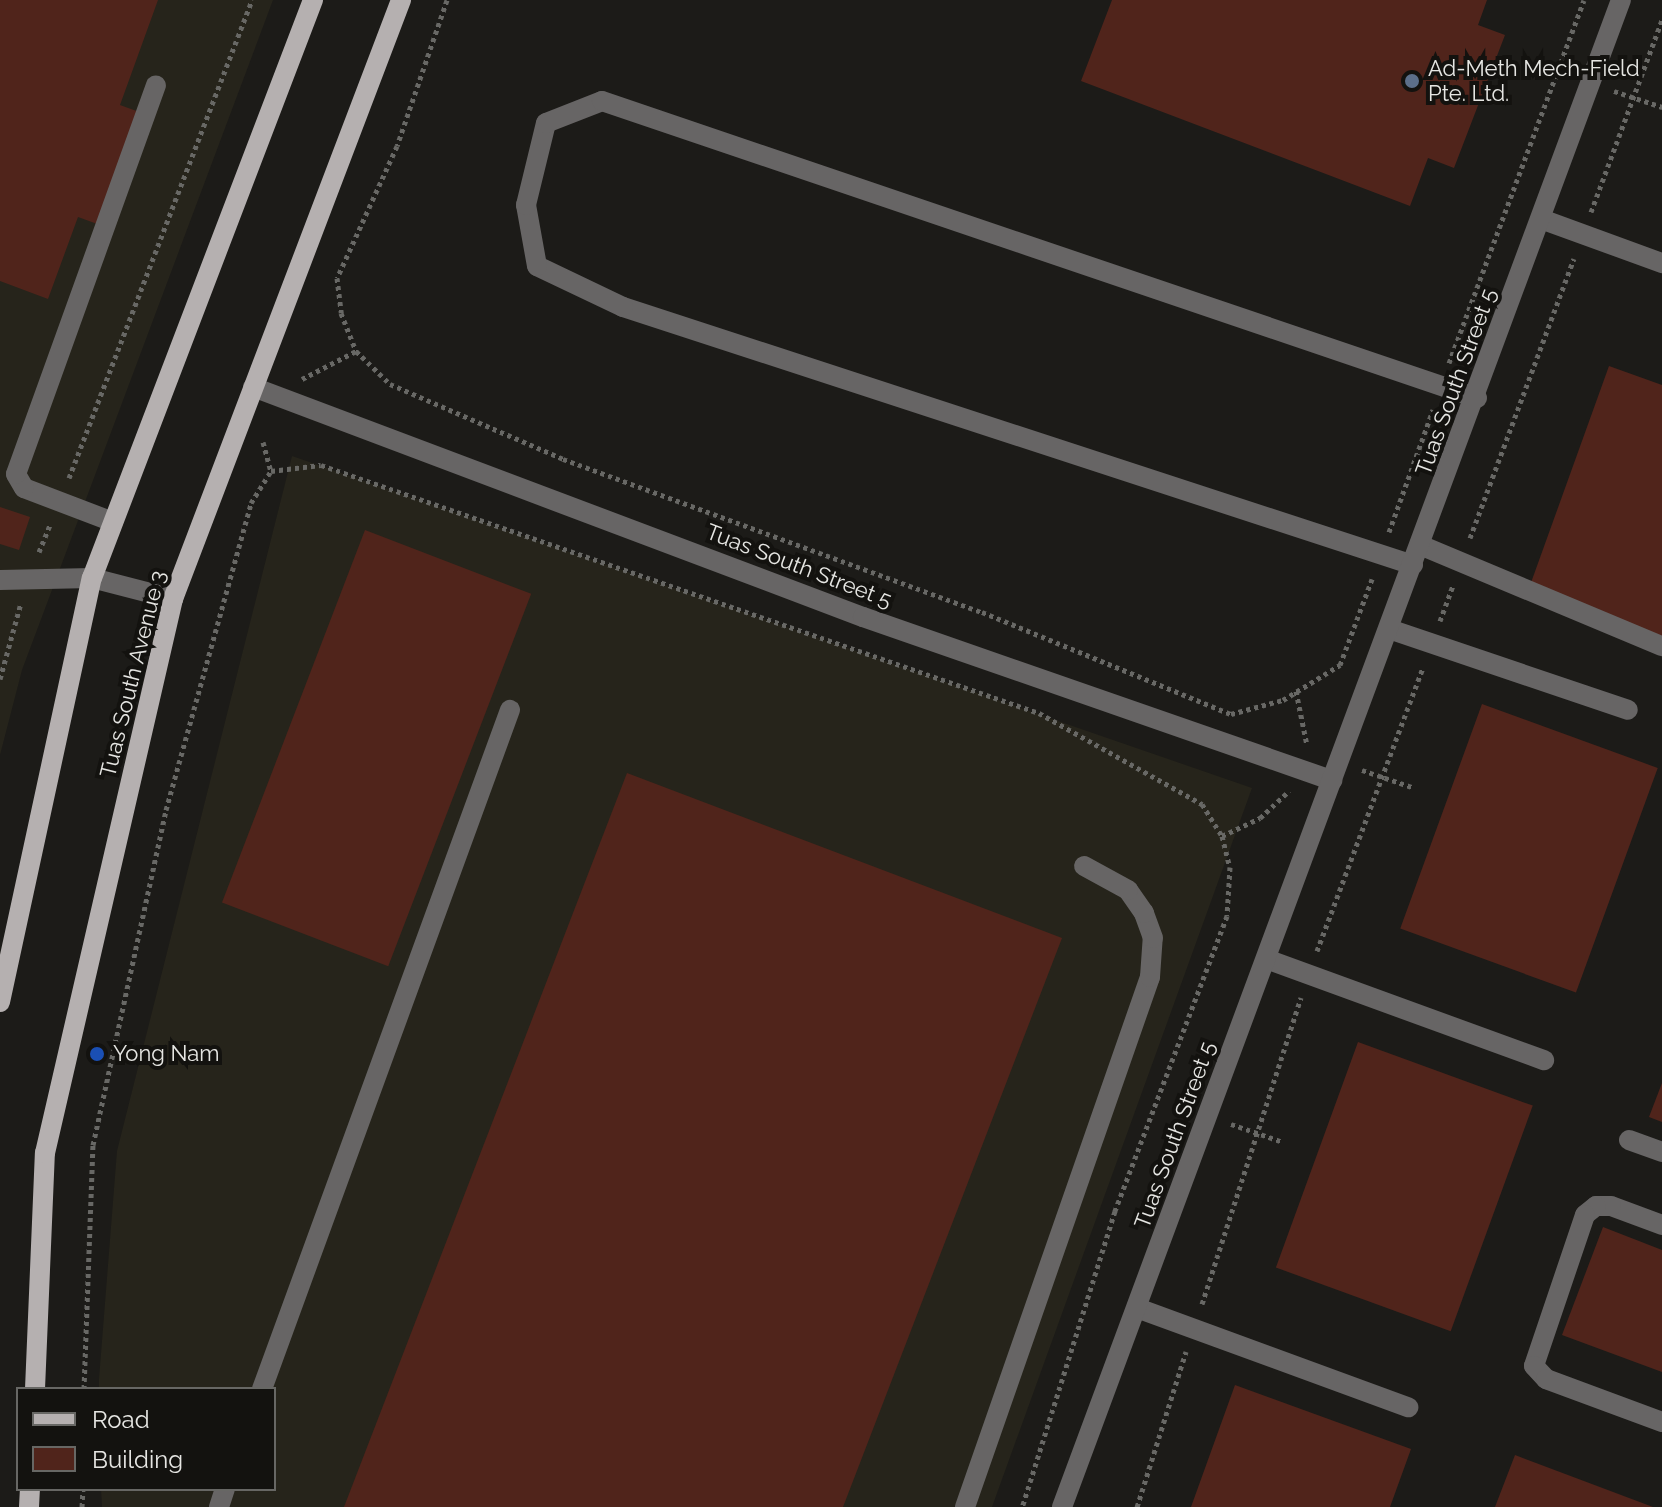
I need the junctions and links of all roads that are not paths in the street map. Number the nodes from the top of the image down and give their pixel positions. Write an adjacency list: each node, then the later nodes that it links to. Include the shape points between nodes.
1 (313, 0): 9 (main road)
2 (401, 0): 7 (main road, Tuas South Avenue 3)
3 (1621, 0): 5 (street, Tuas South Street 5)
4 (156, 85): 9 (street, via 17,469 24,488)
5 (1541, 219): 6 (street); 8 (street, Tuas South Street 5)
6 (1662, 263)
7 (253, 387): 13 (main road, Tuas South Avenue 3); 18 (street, Tuas South Street 5, via 863,617)
8 (1477, 398): 10 (street, Tuas South Street 5); 10 (street, via 602,101 546,123 526,205 537,266 623,307 1381,555)
9 (113, 522): 11 (main road)
10 (1417, 555): 14 (street, Tuas South Street 5); 15 (street, via 1460,565)
11 (92, 578): 12 (street); 13 (street); 21 (main road)
12 (0, 580)
13 (173, 599): 27 (main road, Tuas South Avenue 3, via 45,1153)
14 (1389, 629): 17 (street); 18 (street, Tuas South Street 5)
15 (1662, 646)
16 (510, 710): 28 (street)
17 (1628, 710)
18 (1336, 771): 20 (street, Tuas South Street 5)
19 (1084, 866): 31 (street, via 1128,890 1144,913 1153,938 1150,977)
20 (1266, 959): 22 (street); 26 (street, Tuas South Street 5)
21 (0, 1002)
22 (1544, 1060)
23 (1629, 1140): 24 (street)
24 (1662, 1152)
25 (1662, 1225): 30 (street, via 1611,1206 1596,1206 1585,1215 1536,1346 1534,1366 1546,1379)
26 (1137, 1308): 29 (street); 32 (street, Tuas South Street 5)
27 (35, 1387)
28 (263, 1387)
29 (1408, 1407)
30 (1662, 1422)
31 (965, 1507)
32 (1062, 1507)

